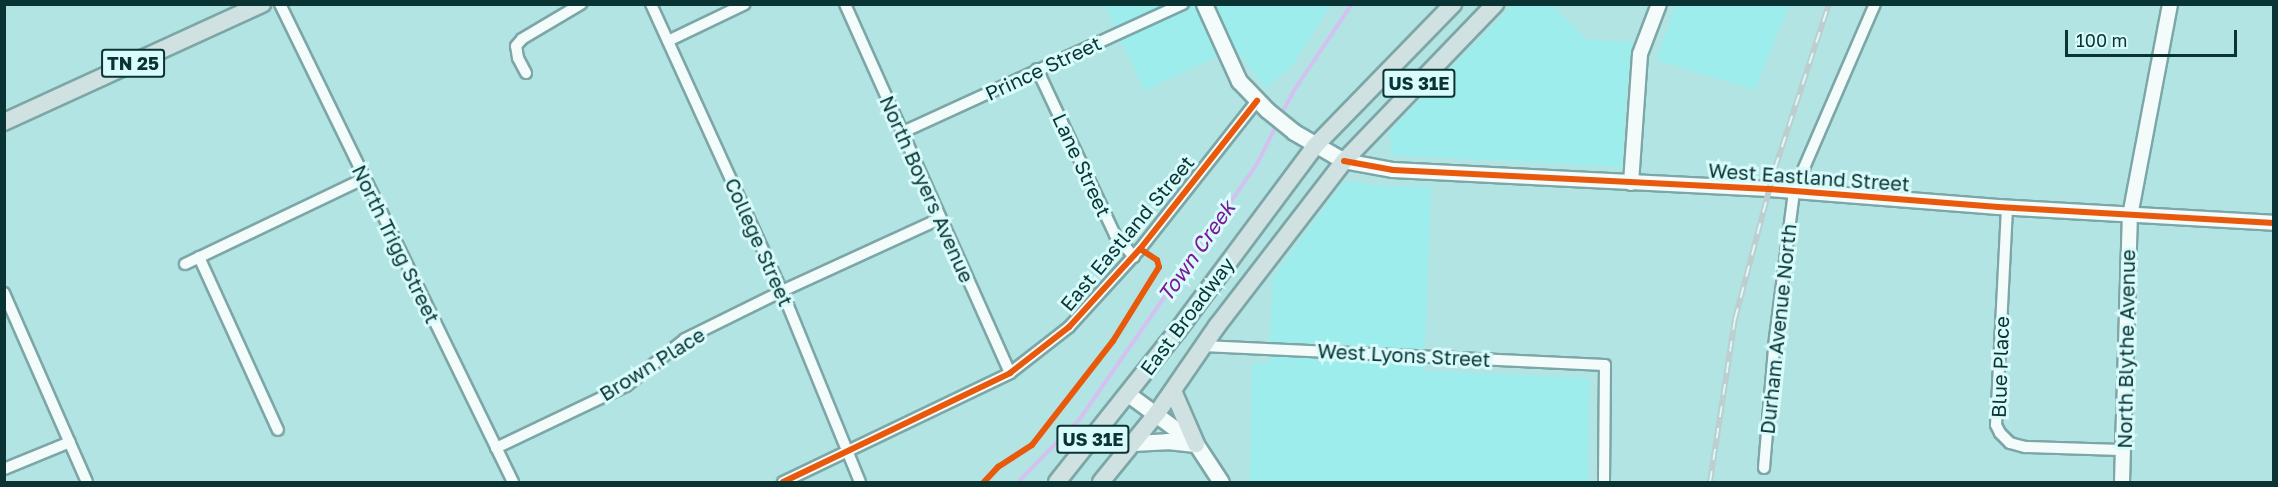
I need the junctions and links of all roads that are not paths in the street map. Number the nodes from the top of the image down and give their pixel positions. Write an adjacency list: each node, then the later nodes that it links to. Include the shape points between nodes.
1 (262, 4): 18 (main road, TN 25)
2 (280, 4): 22 (street, North Trigg Street)
3 (581, 4): 16 (street, via 516,46)
4 (651, 4): 14 (street, College Street)
5 (745, 4): 14 (street)
6 (845, 4): 19 (street, North Boyers Avenue)
7 (1183, 4): 15 (street, Prince Street)
8 (1204, 4): 17 (main road, via 1239,81)
9 (1453, 4): 20 (main road, US 31E)
10 (1495, 4): 21 (main road, US 31E)
11 (1659, 4): 23 (street, via 1640,54)
12 (1875, 4): 24 (street, Durham Avenue North)
13 (2170, 4): 26 (street, North Blythe Avenue)
14 (668, 41): 32 (street, College Street)
15 (1037, 69): 19 (street, Prince Street); 30 (street, Lane Street, via 1115,235)
16 (526, 73)
17 (1262, 105): 20 (main road); 30 (street, East Eastland Street)
18 (4, 122)
19 (903, 132): 27 (street, North Boyers Avenue)
20 (1315, 146): 21 (main road); 37 (main road, East Broadway / US 31E)
21 (1344, 161): 23 (street, West Eastland Street, via 1393,170); 34 (main road, East Broadway / US 31E)
22 (363, 179): 29 (street); 43 (street, North Trigg Street)
23 (1631, 183): 24 (street, West Eastland Street)
24 (1794, 191): 25 (street, West Eastland Street); 46 (street, Durham Avenue North, via 1774,338)
25 (2007, 208): 26 (street, West Eastland Street); 44 (street, Blue Place, via 1996,424 2000,433 2010,443 2025,447)
26 (2130, 216): 28 (street, West Eastland Street); 44 (street, North Blythe Avenue)
27 (939, 219): 32 (street, Brown Place); 35 (street, North Boyers Avenue)
28 (2274, 224)
29 (199, 256): 31 (street); 39 (street)
30 (1134, 257): 35 (street, East Eastland Street, via 1069,327)
31 (184, 264)
32 (782, 291): 43 (street, Brown Place, via 685,339 626,386); 45 (street, College Street)
33 (4, 293): 40 (street)
34 (1203, 346): 36 (main road, East Broadway / US 31E); 55 (street, West Lyons Street, via 1605,365)
35 (1010, 373): 45 (street, East Eastland Street)
36 (1173, 391): 38 (main road, East Broadway / US 31E); 42 (main road)
37 (1128, 394): 38 (main road); 52 (main road, East Broadway / US 31E)
38 (1157, 413): 41 (main road, East Broadway / US 31E); 42 (main road)
39 (278, 430)
40 (70, 442): 47 (street); 48 (street)
41 (1132, 443): 42 (main road); 53 (main road, East Broadway / US 31E)
42 (1196, 444): 54 (main road)
43 (496, 448): 49 (street, North Trigg Street)
44 (2123, 450): 56 (street, North Blythe Avenue)
45 (848, 453): 50 (street, East Eastland Street); 51 (street, College Street)
46 (1764, 468)
47 (4, 469)
48 (87, 483)
49 (513, 483)
50 (783, 483)
51 (860, 483)
52 (1056, 483)
53 (1101, 483)
54 (1221, 483)
55 (1604, 483)
56 (2122, 483)

